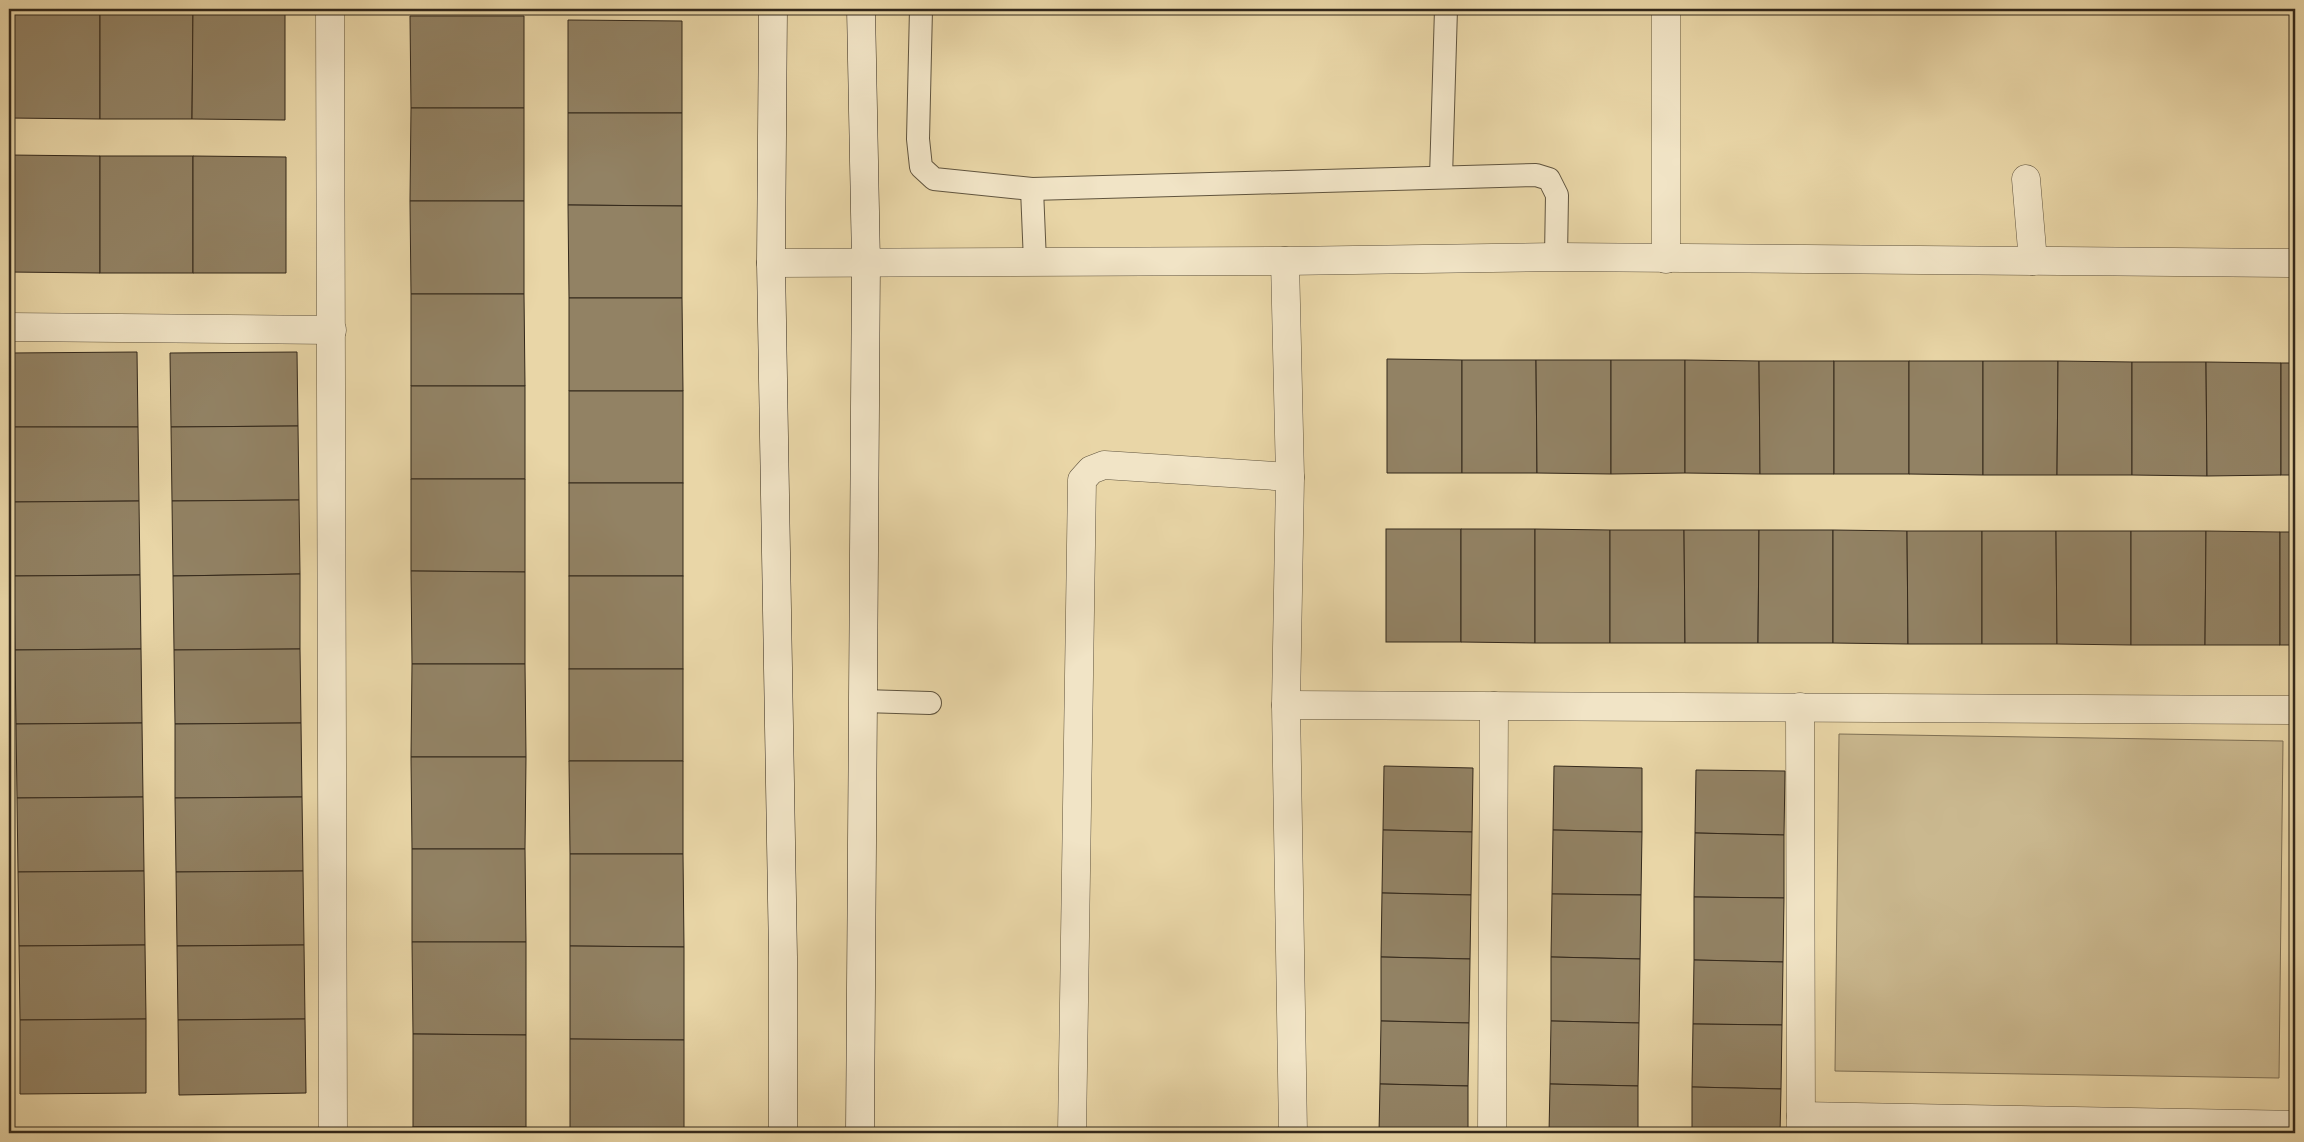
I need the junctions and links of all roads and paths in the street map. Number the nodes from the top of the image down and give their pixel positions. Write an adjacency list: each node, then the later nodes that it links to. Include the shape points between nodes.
1 (330, 9): 19 (street)
2 (773, 9): 16 (street)
3 (861, 9): 14 (street)
4 (921, 9): 9 (lane, via 918,139 921,167 934,179)
5 (1446, 9): 7 (lane)
6 (1666, 9): 11 (street)
7 (1441, 177): 9 (lane); 10 (lane, via 1536,175 1549,179 1557,195)
8 (2026, 179): 13 (street)
9 (1032, 188): 15 (lane)
10 (1556, 257): 11 (street); 12 (street)
11 (1666, 259): 13 (street)
12 (1284, 261): 15 (street); 20 (street)
13 (2033, 261): 17 (street)
14 (866, 262): 15 (street); 16 (street); 21 (street)
15 (1035, 262)
16 (772, 263): 30 (street)
17 (2295, 263)
18 (9, 327): 19 (street)
19 (332, 330): 29 (street)
20 (1290, 477): 23 (street); 32 (street, via 1104,465 1091,470 1082,480)
21 (863, 701): 22 (lane); 31 (street)
22 (930, 703)
23 (1286, 705): 24 (street); 33 (street)
24 (1494, 706): 25 (street); 34 (street)
25 (1800, 708): 26 (street); 27 (street)
26 (2295, 710)
27 (1801, 1124): 28 (street)
28 (2295, 1125)
29 (333, 1133)
30 (783, 1133)
31 (860, 1133)
32 (1072, 1133)
33 (1293, 1133)
34 (1492, 1133)

